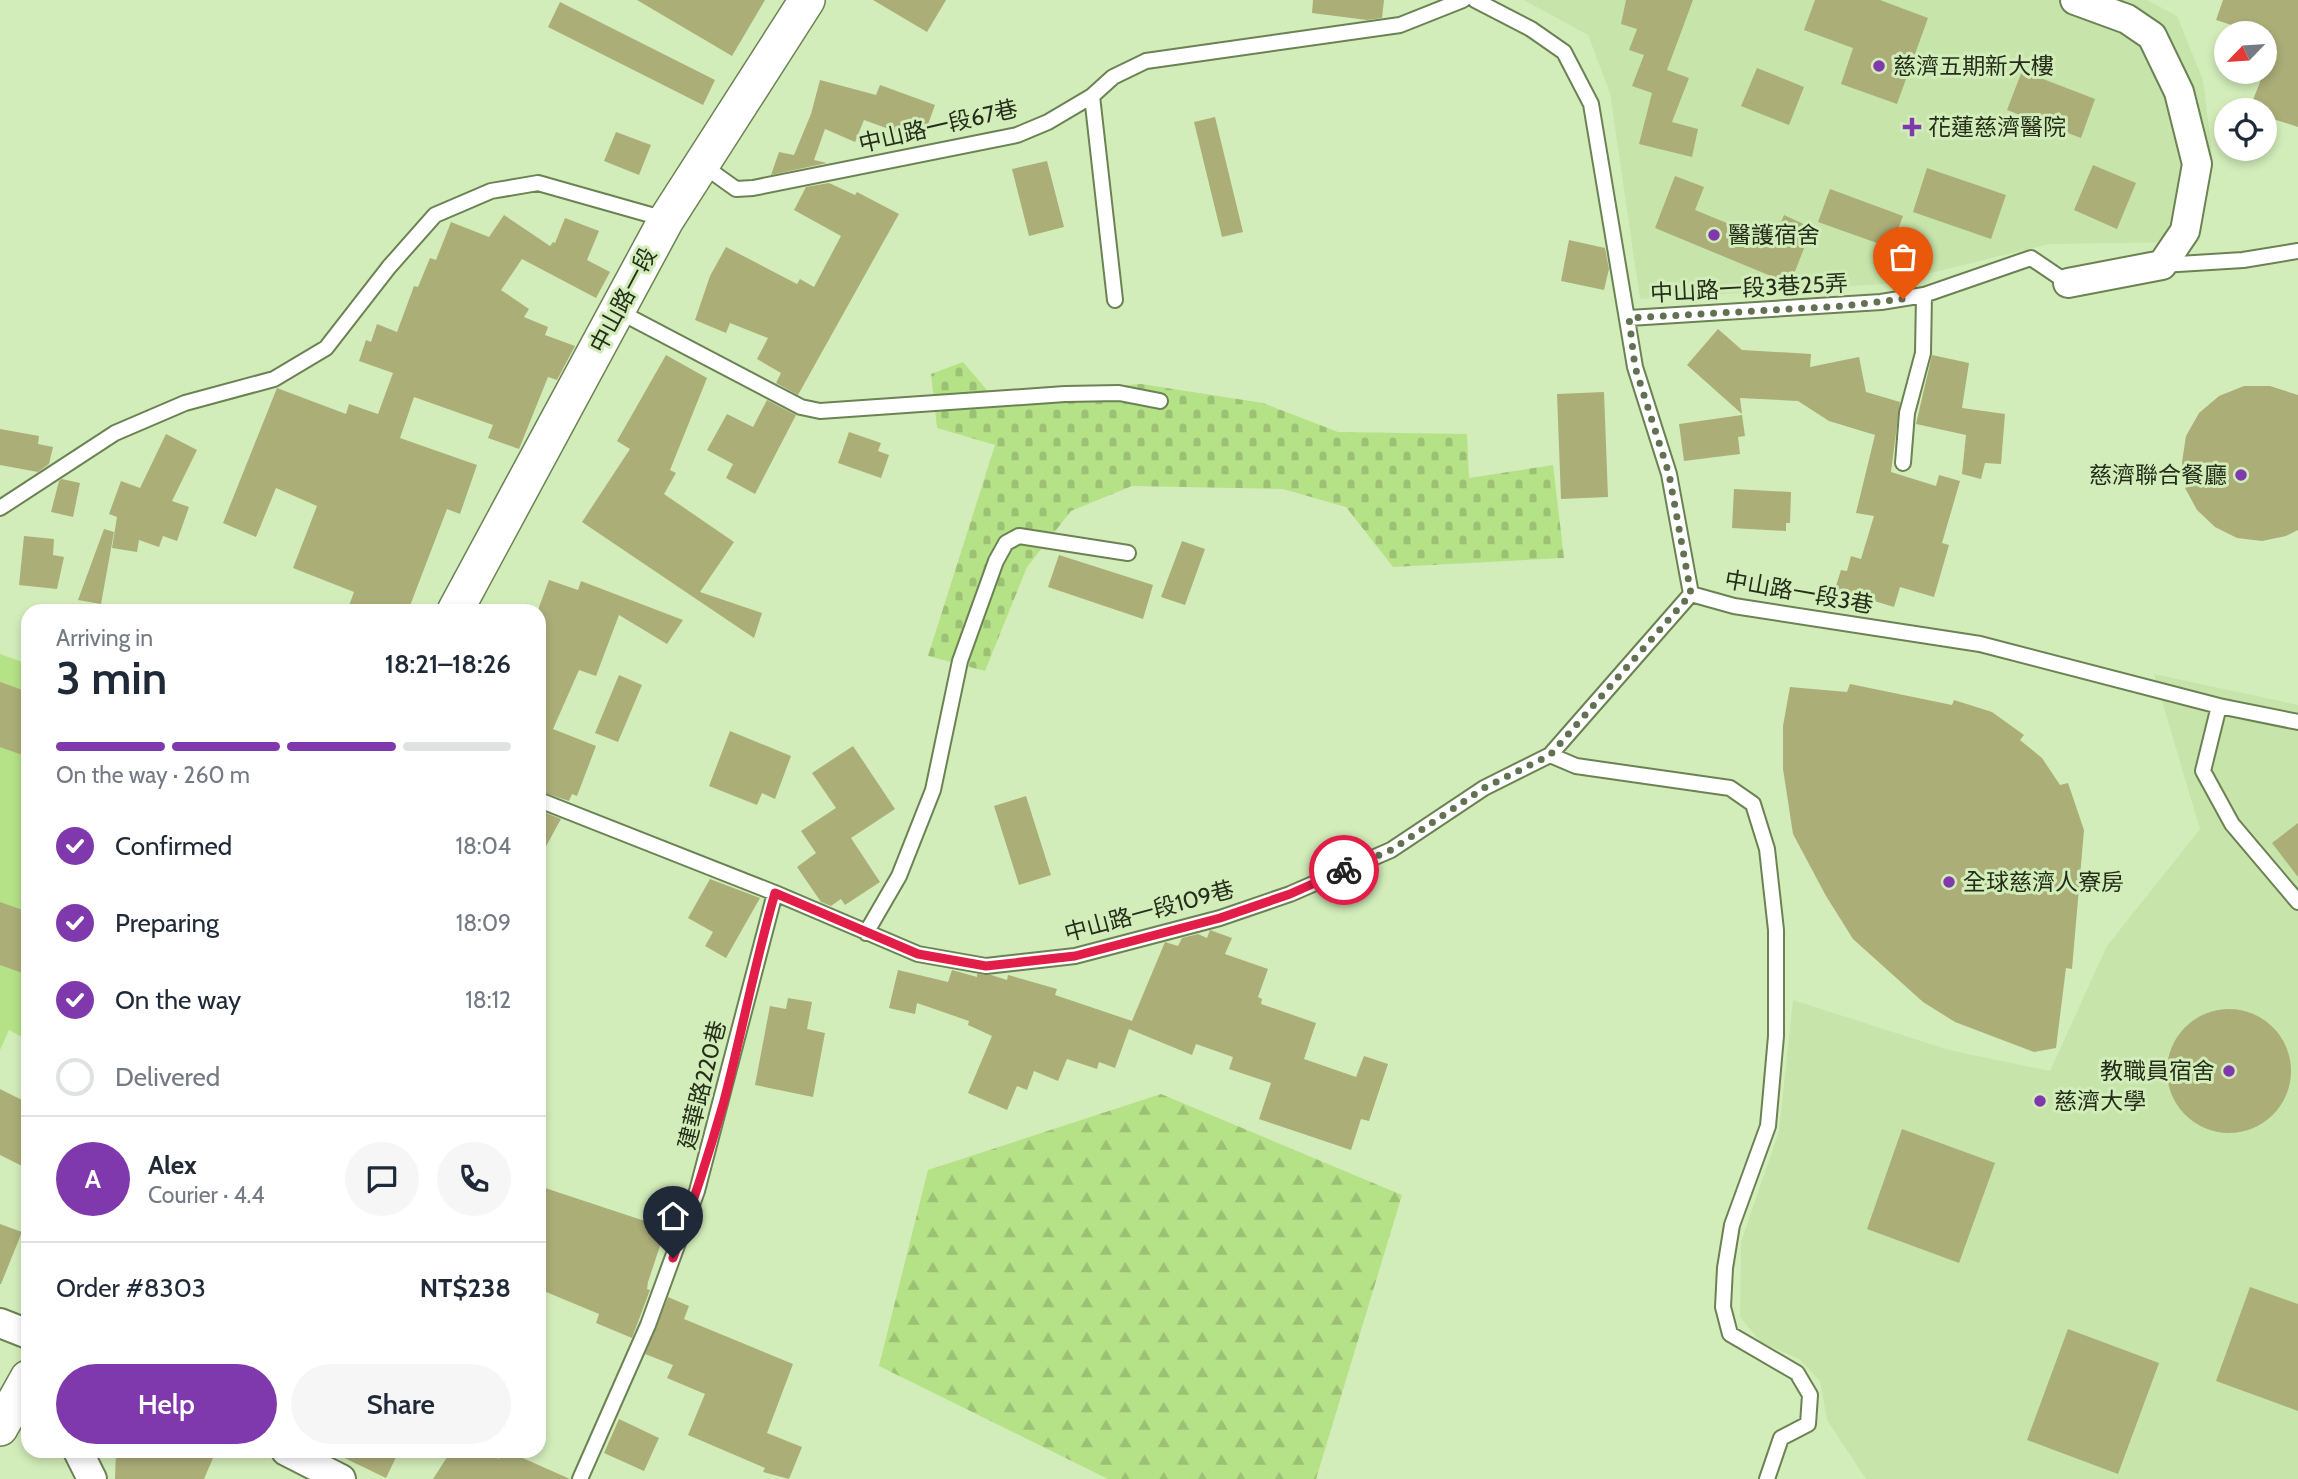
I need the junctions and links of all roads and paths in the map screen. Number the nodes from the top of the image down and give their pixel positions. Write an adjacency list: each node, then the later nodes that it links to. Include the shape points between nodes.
1 (807, 0): 6 (street, 中山路一段)
2 (1463, 0): 5 (lane, 中山路一段67巷, via 1400,25 1146,61 1113,77)
3 (1475, 0): 14 (lane, 中山路一段3巷, via 1564,51 1591,104)
4 (2089, 2): 9 (street, via 2152,36 2179,92 2197,164 2185,231)
5 (1092, 96): 6 (lane, 中山路一段67巷, via 1017,135 753,188 736,189); 12 (lane)
6 (700, 163): 7 (street, 中山路一段)
7 (666, 219): 13 (street, 中山路一段); 17 (lane, via 538,183 491,191 435,215 326,348 274,379 185,403 115,433)
8 (2298, 251): 9 (lane)
9 (2162, 265): 10 (street)
10 (2068, 283): 11 (lane, 中山路一段3巷25弄, via 2031,258)
11 (1924, 295): 14 (lane, 中山路一段3巷25弄, via 1844,306); 16 (lane, via 1923,353 1907,413)
12 (1115, 300)
13 (617, 310): 15 (lane, via 801,407 820,411 1065,394 1119,393); 20 (street, 中山路一段)
14 (1629, 318): 19 (lane, 中山路一段3巷, via 1635,367 1669,474)
15 (1160, 401)
16 (1903, 463)
17 (0, 508)
18 (1128, 554): 27 (lane, via 1019,536 1006,543 960,661 933,790 899,876)
19 (1691, 594): 21 (lane, 中山路一段3巷, via 1734,606 2023,653); 23 (lane, 中山路一段109巷)
20 (459, 604)
21 (2219, 706): 22 (lane, 中山路一段3巷); 26 (lane, via 2203,771 2232,824)
22 (2298, 722)
23 (1550, 755): 27 (lane, 中山路一段109巷, via 1484,788 1391,850 1290,894 1088,953 986,966 918,954); 37 (lane, via 1577,766 1730,788 1753,804 1767,849 1776,930 1776,1036 1768,1126 1732,1225 1723,1307 1730,1334 1797,1373 1810,1395 1808,1424 1781,1438)
24 (546, 803): 25 (lane, 中山路一段109巷)
25 (775, 893): 27 (lane, 中山路一段109巷); 36 (lane, 建華路220巷, via 697,1191 648,1325)
26 (2298, 902)
27 (866, 933)
28 (0, 1323): 29 (street)
29 (21, 1331)
30 (21, 1390): 31 (street)
31 (0, 1428)
32 (82, 1458): 34 (street)
33 (300, 1458): 35 (street)
34 (92, 1479)
35 (341, 1479)
36 (580, 1479)
37 (1767, 1479)

